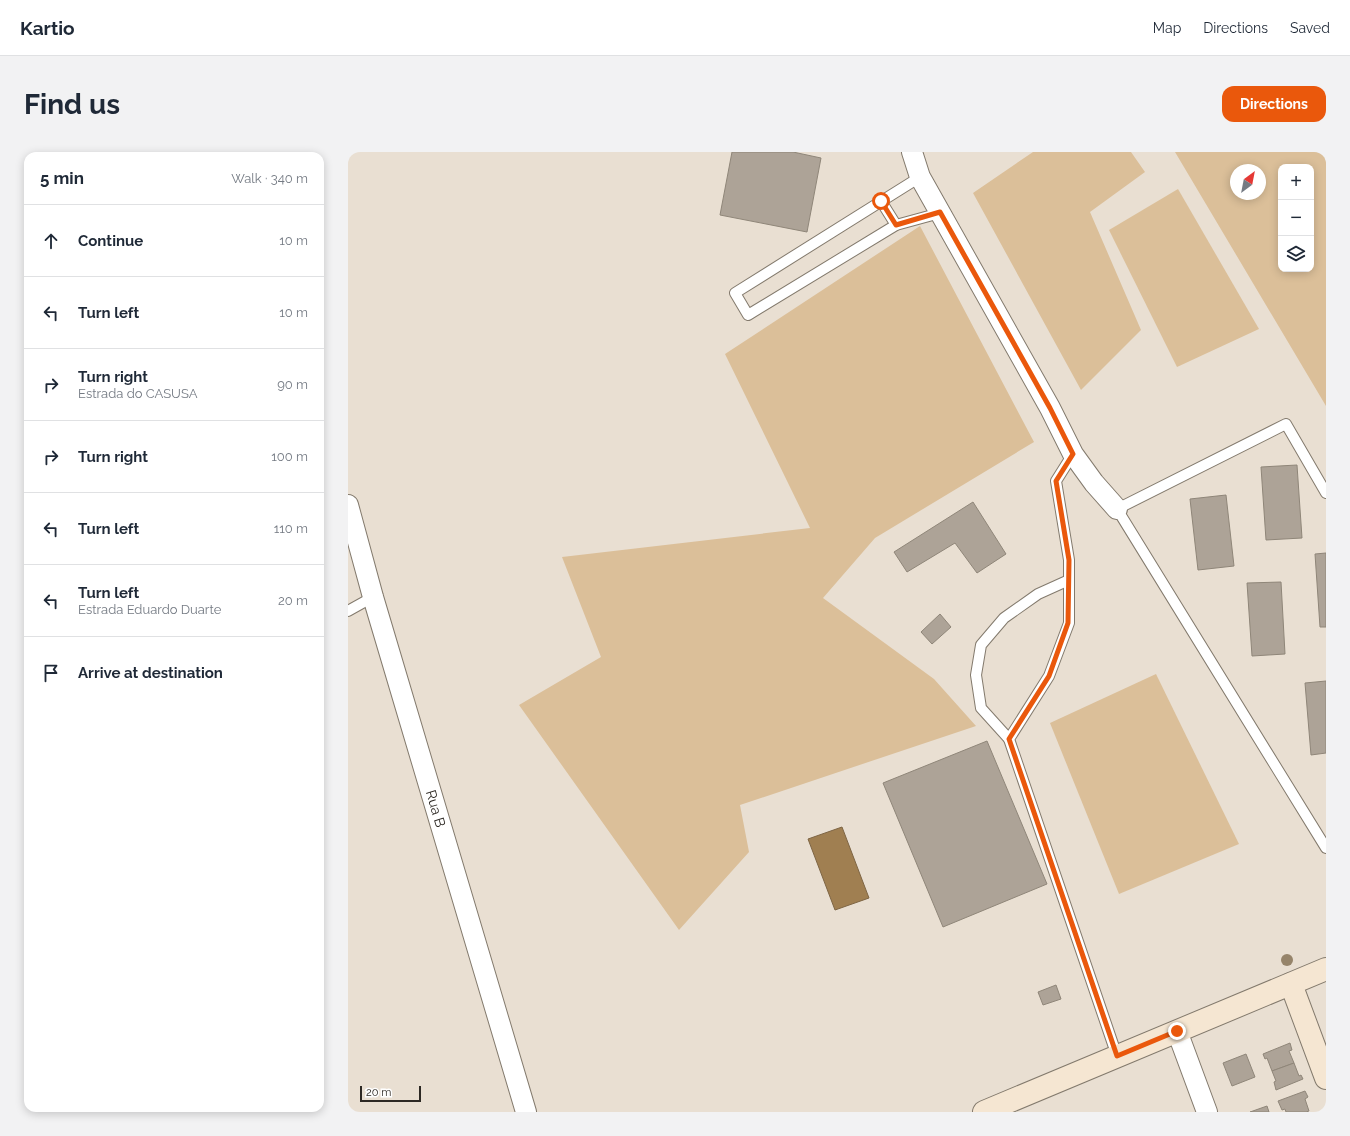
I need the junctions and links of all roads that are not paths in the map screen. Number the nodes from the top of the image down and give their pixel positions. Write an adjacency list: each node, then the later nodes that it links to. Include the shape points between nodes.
1 (912, 152): 2 (street)
2 (920, 177): 3 (lane); 4 (street)
3 (881, 201): 5 (lane); 5 (lane, via 735,293 748,315)
4 (940, 212): 5 (lane); 6 (street)
5 (896, 225)
6 (1073, 454): 9 (street, via 1094,483); 10 (lane, via 1056,481 1069,560)
7 (1326, 493): 9 (lane, via 1286,424)
8 (348, 506): 11 (street, Rua B)
9 (1117, 508): 14 (lane)
10 (1069, 580): 13 (lane, via 1068,623 1049,676); 13 (lane, via 1038,594 1004,618 981,645 976,675 981,708)
11 (373, 597): 12 (lane); 20 (street, Rua B)
12 (348, 611)
13 (1009, 739): 18 (lane)
14 (1326, 848)
15 (1326, 969): 16 (street)
16 (1290, 984): 17 (street); 19 (street)
17 (1177, 1031): 18 (street); 22 (street)
18 (1117, 1056): 21 (street)
19 (1326, 1078)
20 (526, 1112)
21 (984, 1112)
22 (1207, 1112)

